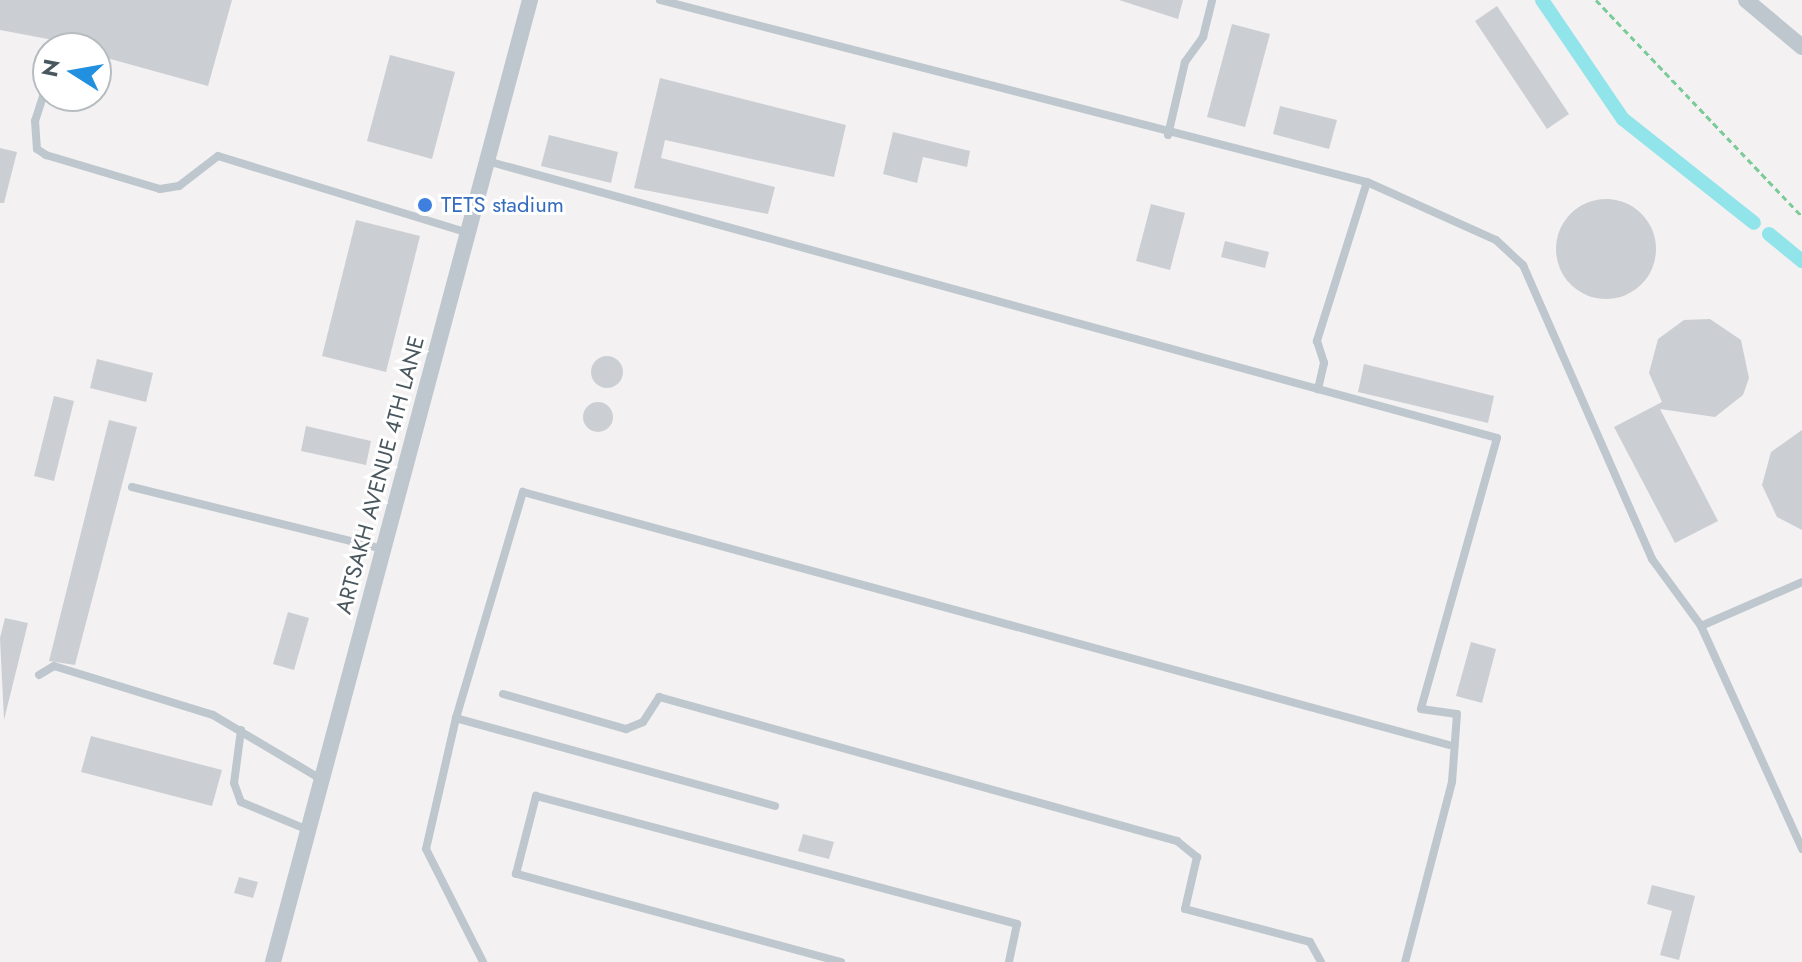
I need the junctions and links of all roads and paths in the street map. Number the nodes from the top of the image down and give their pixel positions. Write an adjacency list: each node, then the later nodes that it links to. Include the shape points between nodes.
1 (530, 0): 9 (street, ARTSAKH AVENUE 4TH LANE)
2 (660, 0): 8 (lane)
3 (1212, 0): 8 (lane, via 1203,37 1185,62)
4 (1596, 0): 11 (path)
5 (1746, 0): 6 (street)
6 (1802, 47)
7 (38, 112): 12 (lane, via 37,149 46,155 160,189 179,186 218,156)
8 (1168, 135): 10 (lane)
9 (487, 161): 12 (street, ARTSAKH AVENUE 4TH LANE); 13 (lane)
10 (1367, 182): 13 (lane, via 1317,341 1324,363); 17 (lane, via 1496,240 1523,265 1652,559)
11 (1802, 216)
12 (468, 233): 15 (street, ARTSAKH AVENUE 4TH LANE)
13 (1318, 389): 22 (lane, via 1497,438 1421,709 1457,714)
14 (132, 487): 15 (lane)
15 (383, 549): 23 (street, ARTSAKH AVENUE 4TH LANE)
16 (1802, 582): 17 (lane)
17 (1701, 626): 26 (lane)
18 (39, 675): 21 (lane, via 54,666)
19 (503, 694): 31 (lane, via 626,729 643,722 659,697 1177,841 1197,857 1185,909 1310,942)
20 (456, 718): 22 (lane, via 523,492); 24 (lane); 28 (lane, via 426,849)
21 (241, 730): 23 (lane); 25 (lane, via 234,783 241,802)
22 (1449, 745): 32 (lane, via 1452,782)
23 (322, 780): 25 (street, ARTSAKH AVENUE 4TH LANE)
24 (775, 806)
25 (308, 830): 27 (street, ARTSAKH AVENUE 4TH LANE)
26 (1802, 849)
27 (273, 962)
28 (483, 962)
29 (841, 962): 30 (lane, via 516,874 536,796 1017,924)
30 (1009, 962)
31 (1321, 962)
32 (1405, 962)

